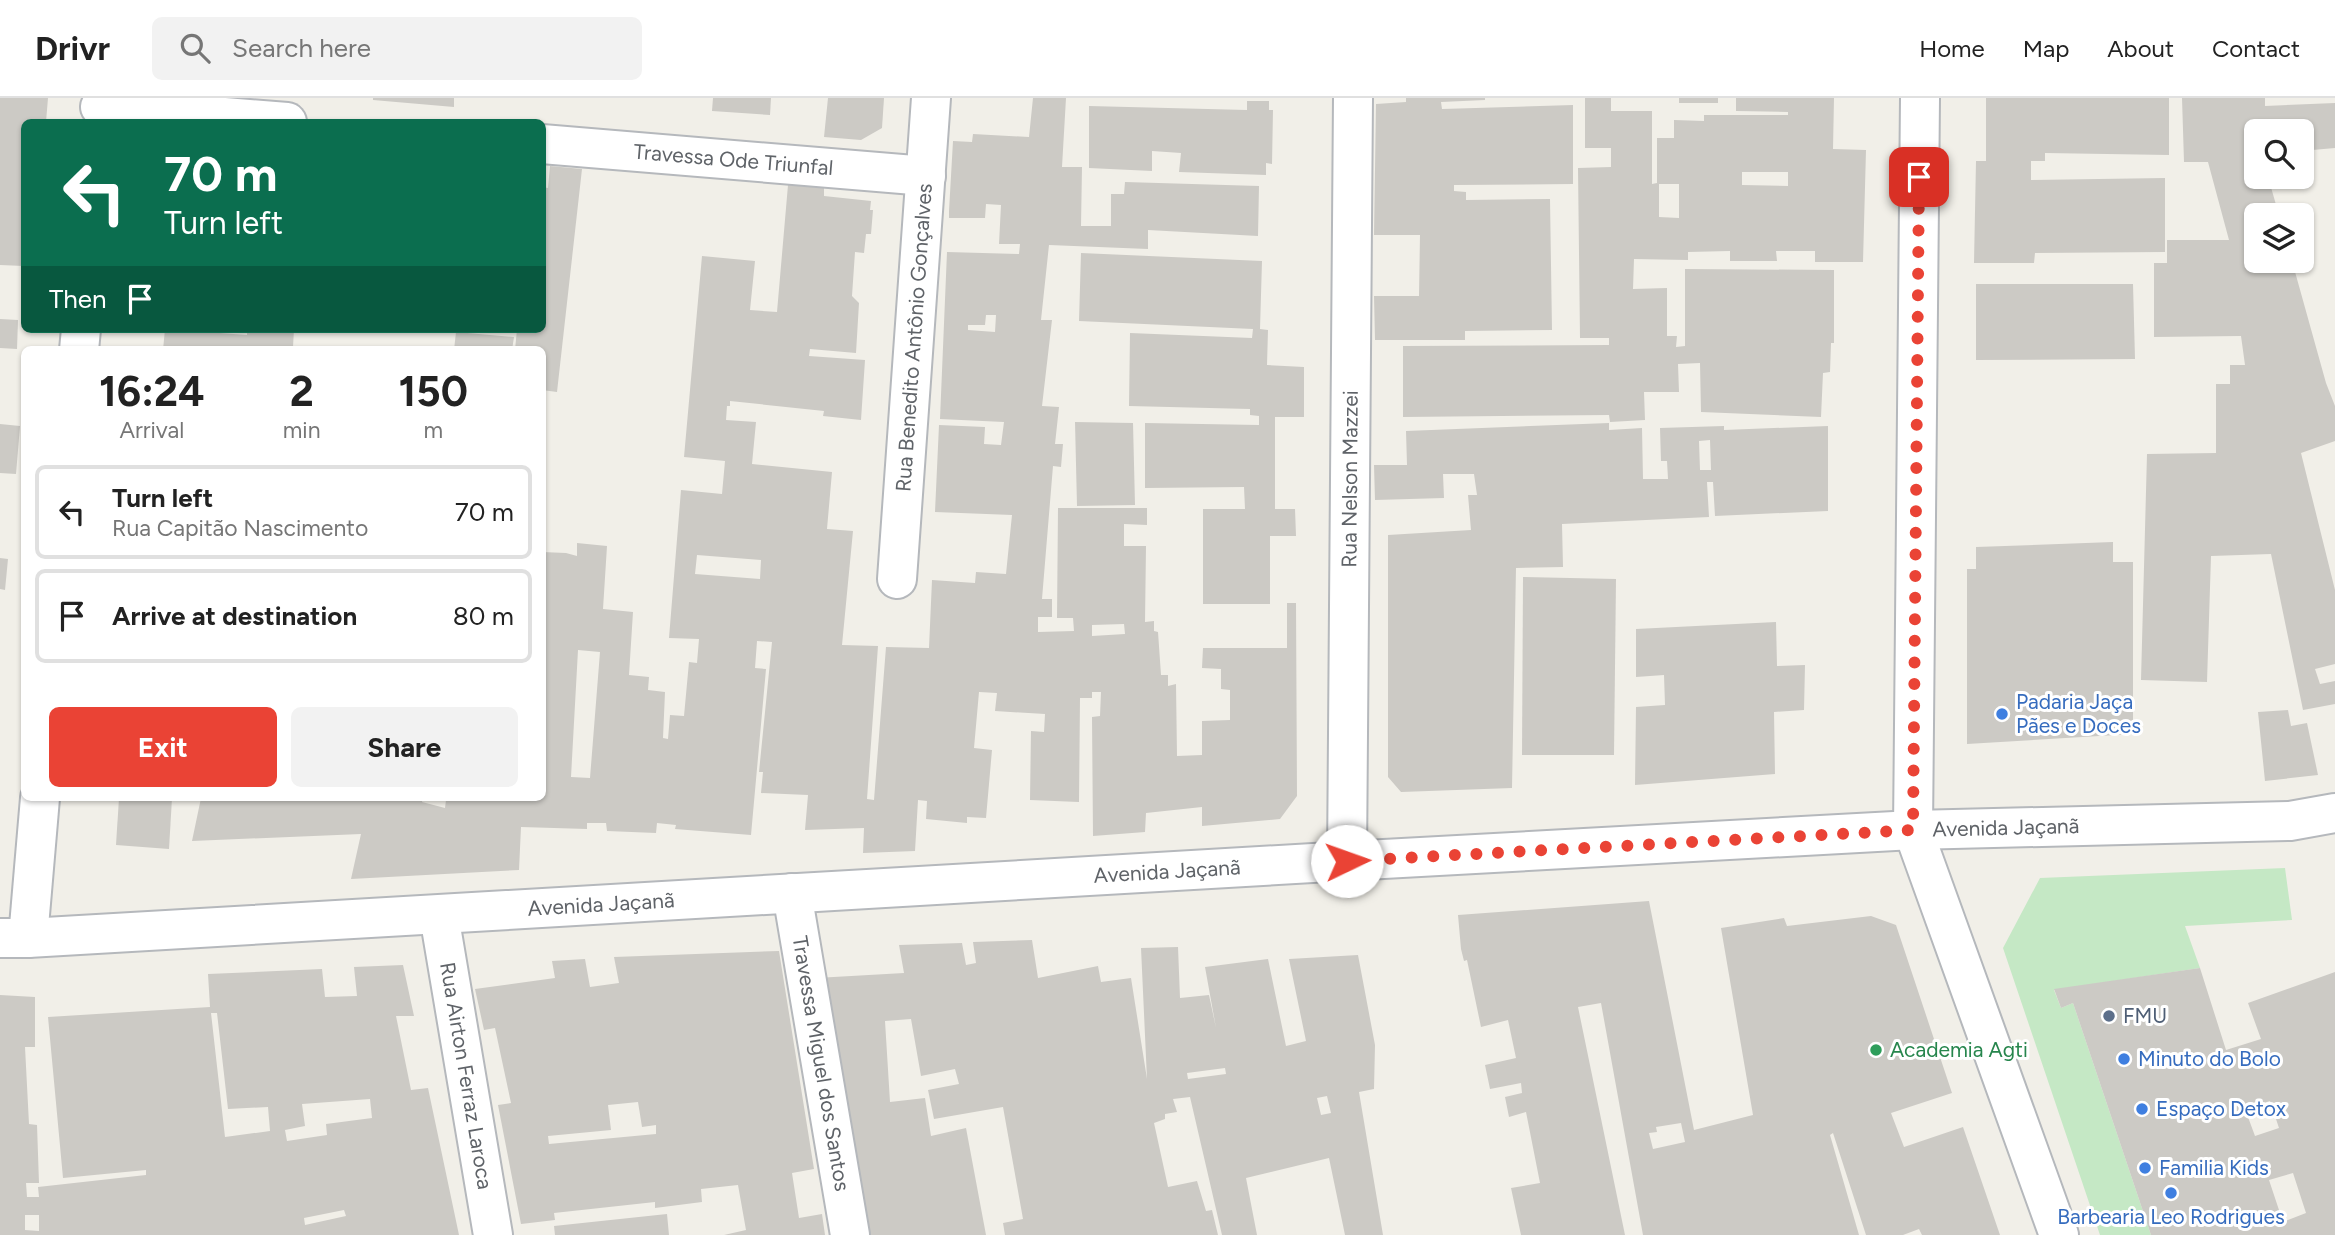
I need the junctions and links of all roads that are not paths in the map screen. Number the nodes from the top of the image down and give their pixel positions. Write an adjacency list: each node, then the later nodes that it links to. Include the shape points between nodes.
1 (931, 98): 7 (street, Rua Benedito Antônio Gonçalves)
2 (1353, 98): 12 (street, Rua Nelson Mazzei)
3 (1920, 98): 11 (street)
4 (100, 109): 5 (street)
5 (243, 119)
6 (546, 144): 7 (street, Travessa Ode Triunfal)
7 (926, 176): 8 (street, Rua Benedito Antônio Gonçalves)
8 (897, 579)
9 (39, 801): 15 (street)
10 (2335, 813): 11 (street, Avenida Jaçanã, via 2290,821)
11 (1913, 830): 12 (street, Avenida Jaçanã); 18 (street)
12 (1347, 861): 13 (street, Avenida Jaçanã)
13 (792, 893): 14 (street, Avenida Jaçanã); 17 (street, Travessa Miguel dos Santos)
14 (439, 915): 15 (street, Avenida Jaçanã); 16 (street, Rua Airton Ferraz Laroca)
15 (14, 938)
16 (493, 1235)
17 (850, 1235)
18 (2059, 1235)

